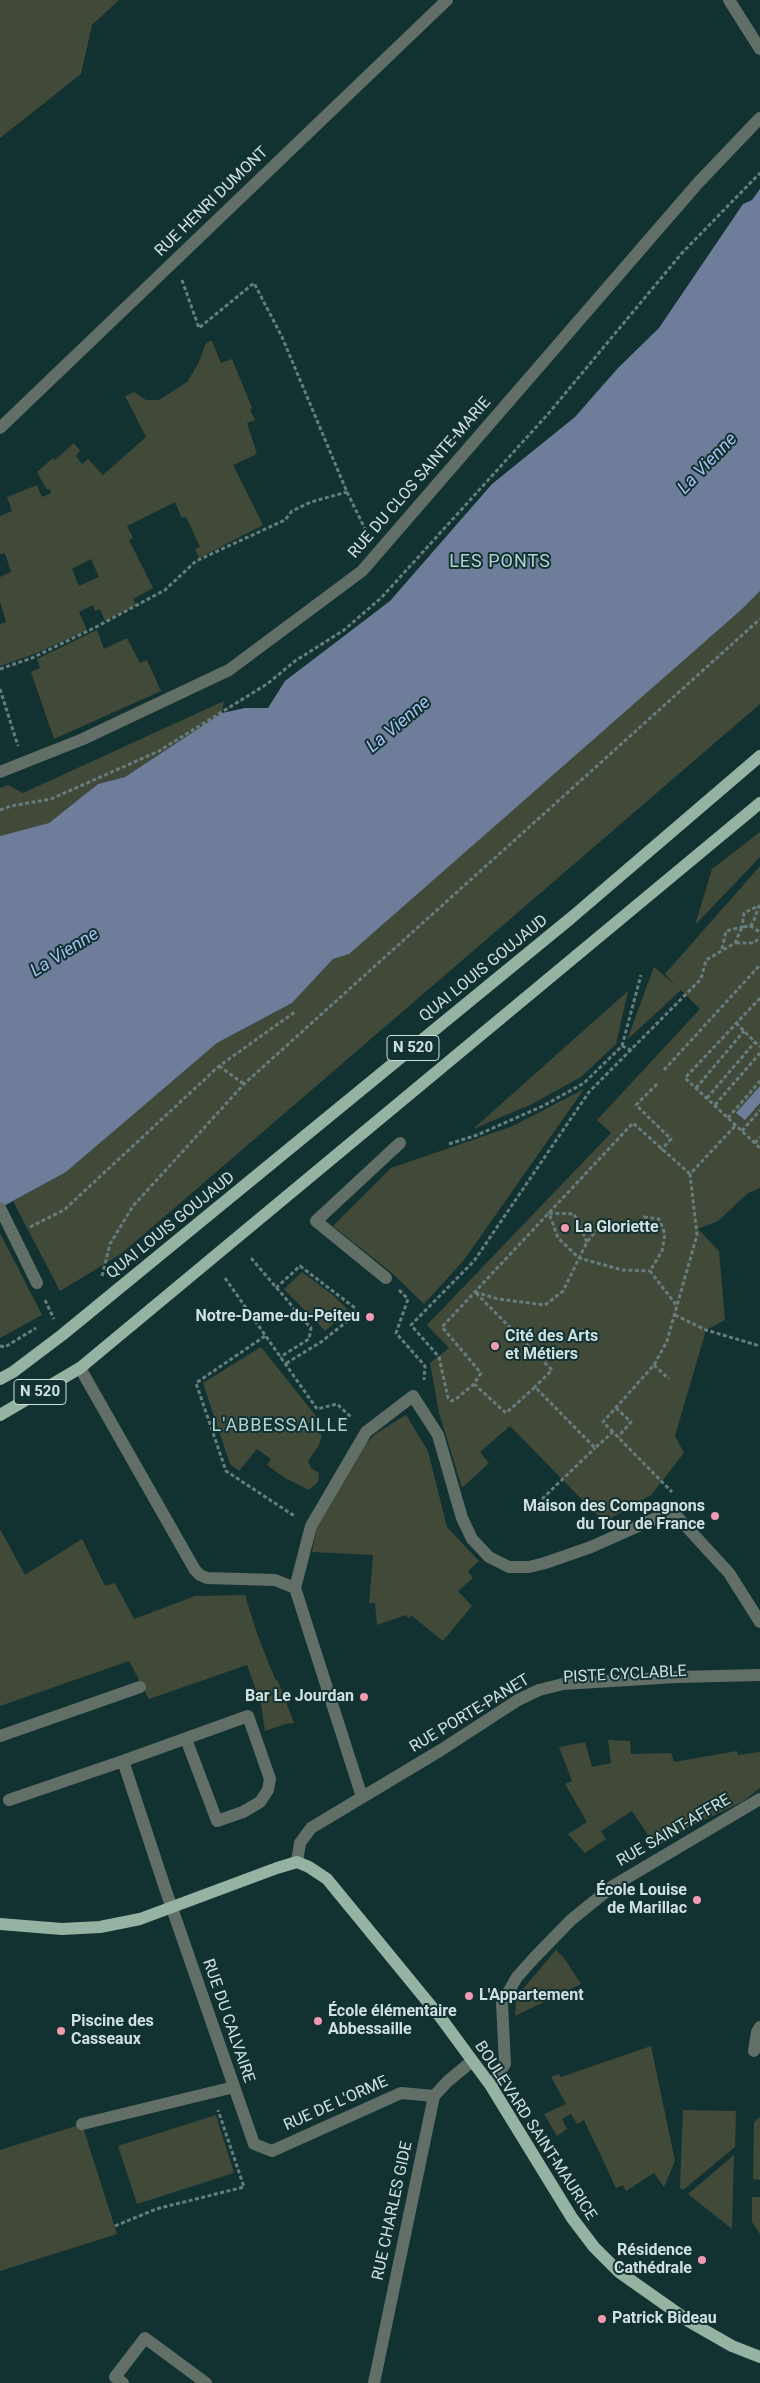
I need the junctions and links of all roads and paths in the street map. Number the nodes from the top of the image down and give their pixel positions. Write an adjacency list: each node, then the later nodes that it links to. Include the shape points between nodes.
1 (447, 0): 5 (street, RUE HENRI DUMONT)
2 (729, 0): 3 (street)
3 (760, 50)
4 (760, 118): 8 (street, RUE DU CLOS SAINTE-MARIE, via 698,183)
5 (172, 262): 6 (street, RUE HENRI DUMONT); 7 (path, via 185,286 199,328 254,283 282,337)
6 (0, 428)
7 (347, 492): 8 (path); 10 (path, via 292,511 285,520 196,561 156,595 32,658)
8 (377, 554): 13 (street, RUE DU CLOS SAINTE-MARIE, via 362,571 229,670)
9 (760, 619): 38 (path)
10 (0, 669)
11 (0, 689): 13 (path)
12 (760, 756): 72 (main road, QUAI LOUIS GOUJAUD / N 520, via 571,918)
13 (23, 764): 14 (street, RUE DU CLOS SAINTE-MARIE)
14 (0, 772)
15 (760, 803): 79 (main road, N 520)
16 (760, 903): 17 (path)
17 (757, 907): 18 (path); 19 (path, via 744,913)
18 (750, 926): 19 (path); 20 (path)
19 (742, 927): 22 (path); 23 (path, via 726,931)
20 (760, 932)
21 (760, 937): 22 (path, via 754,943)
22 (735, 943): 23 (path)
23 (722, 950): 33 (path, via 706,960 701,979)
24 (760, 965): 36 (path)
25 (641, 975): 31 (path)
26 (760, 998): 28 (path)
27 (295, 1012): 35 (path)
28 (736, 1023): 29 (path); 40 (path, via 685,1078)
29 (744, 1031): 30 (path); 40 (path)
30 (755, 1042): 32 (path); 41 (path)
31 (622, 1046): 33 (path); 50 (path, via 584,1083 543,1106)
32 (760, 1047)
33 (631, 1050): 82 (path, via 589,1092 474,1261 411,1325 439,1357 451,1401)
34 (760, 1053): 42 (path)
35 (220, 1066): 38 (path); 56 (path, via 64,1210)
36 (664, 1070)
37 (760, 1082): 44 (path)
38 (244, 1084): 61 (path, via 133,1206 110,1244)
39 (657, 1084): 52 (path, via 636,1105 671,1139)
40 (696, 1088): 41 (path)
41 (706, 1098): 42 (path)
42 (714, 1105): 44 (path)
43 (760, 1110): 46 (path)
44 (728, 1118): 45 (path)
45 (736, 1125): 46 (path); 53 (path)
46 (742, 1131): 49 (path)
47 (760, 1138): 49 (path)
48 (400, 1142): 63 (street, via 316,1221)
49 (755, 1143): 51 (path)
50 (449, 1144)
51 (760, 1148)
52 (661, 1150): 53 (path); 55 (path, via 633,1123)
53 (690, 1174): 67 (path, via 697,1235)
54 (0, 1208): 64 (street, bridge)
55 (548, 1213): 57 (path, via 574,1214); 59 (path, via 558,1238); 66 (path)
56 (36, 1226)
57 (587, 1242): 59 (path); 60 (path, via 602,1223 640,1232 644,1217 659,1219 665,1234 662,1251)
58 (251, 1258): 65 (path)
59 (580, 1258): 60 (path, via 622,1270); 66 (path, via 562,1291 545,1305 498,1299)
60 (650, 1271): 67 (path)
61 (102, 1276)
62 (225, 1278): 73 (path)
63 (386, 1278): 84 (path, via 408,1299 396,1333 425,1366 423,1386)
64 (36, 1283): 69 (path)
65 (276, 1288): 76 (path, via 311,1328 309,1339); 77 (path, via 300,1266 355,1308 354,1316)
66 (475, 1292): 82 (path, via 442,1328 481,1373); 83 (path, via 552,1370)
67 (677, 1306): 68 (path)
68 (675, 1315): 75 (path, via 706,1330); 78 (path, via 667,1341)
69 (53, 1317): 70 (path); 72 (path)
70 (45, 1322)
71 (37, 1327): 74 (path, via 5,1347)
72 (62, 1336): 81 (main road, N 520)
73 (265, 1336): 76 (path); 93 (path, via 196,1383 226,1470)
74 (0, 1346)
75 (760, 1346)
76 (280, 1357): 77 (path)
77 (285, 1364): 87 (path, via 317,1409 337,1404)
78 (654, 1365): 80 (path); 85 (path)
79 (80, 1368): 86 (main road, N 520); 94 (street, via 195,1570 207,1578 275,1580)
80 (669, 1378)
81 (0, 1379)
82 (474, 1384): 83 (path, via 506,1413)
83 (535, 1387): 90 (path)
84 (413, 1396): 87 (street); 95 (street, via 438,1435 462,1518 472,1539 489,1557 509,1566 545,1564 672,1510 729,1573)
85 (616, 1408): 88 (path, via 603,1422); 89 (path, via 631,1422)
86 (0, 1415)
87 (366, 1432): 93 (street)
88 (613, 1432): 89 (path); 90 (path)
89 (618, 1437): 91 (path)
90 (595, 1448): 92 (path)
91 (673, 1494)
92 (542, 1499)
93 (311, 1526): 94 (street)
94 (295, 1588): 101 (street)
95 (760, 1622)
96 (760, 1675): 101 (street, RUE PORTE-PANET, via 563,1684 539,1690)
97 (140, 1687): 98 (street)
98 (0, 1736)
99 (186, 1739): 99 (street, via 248,1716 270,1779 268,1790 260,1802 216,1821); 100 (street)
100 (124, 1761): 103 (street); 105 (street, RUE DU CALVAIRE)
101 (362, 1797): 104 (street, RUE PORTE-PANET, via 311,1828 300,1843)
102 (760, 1799): 110 (street, RUE SAINT-AFFRE, via 613,1886 571,1920 517,1976 502,2003 505,2064)
103 (9, 1800)
104 (297, 1862): 105 (main road); 109 (main road, BOULEVARD SAINT-MAURICE, via 327,1879 441,2018)
105 (172, 1908): 106 (main road, via 100,1927 62,1930); 111 (street, RUE DU CALVAIRE)
106 (0, 1924)
107 (760, 2027): 108 (street)
108 (754, 2051)
109 (471, 2062): 110 (main road, BOULEVARD SAINT-MAURICE); 113 (street)
110 (490, 2086): 117 (main road, BOULEVARD SAINT-MAURICE, via 594,2248 618,2272 690,2322)
111 (234, 2087): 112 (street); 115 (street, RUE DU CALVAIRE)
112 (212, 2092): 114 (street); 116 (path, via 244,2187 156,2209)
113 (434, 2096): 115 (street, RUE DE L'ORME, via 401,2093 272,2151); 120 (street, RUE CHARLES GIDE)
114 (82, 2124)
115 (254, 2144)
116 (114, 2226)
117 (760, 2358)
118 (123, 2383): 119 (street, via 115,2377 145,2338)
119 (206, 2383)
120 (374, 2383)

